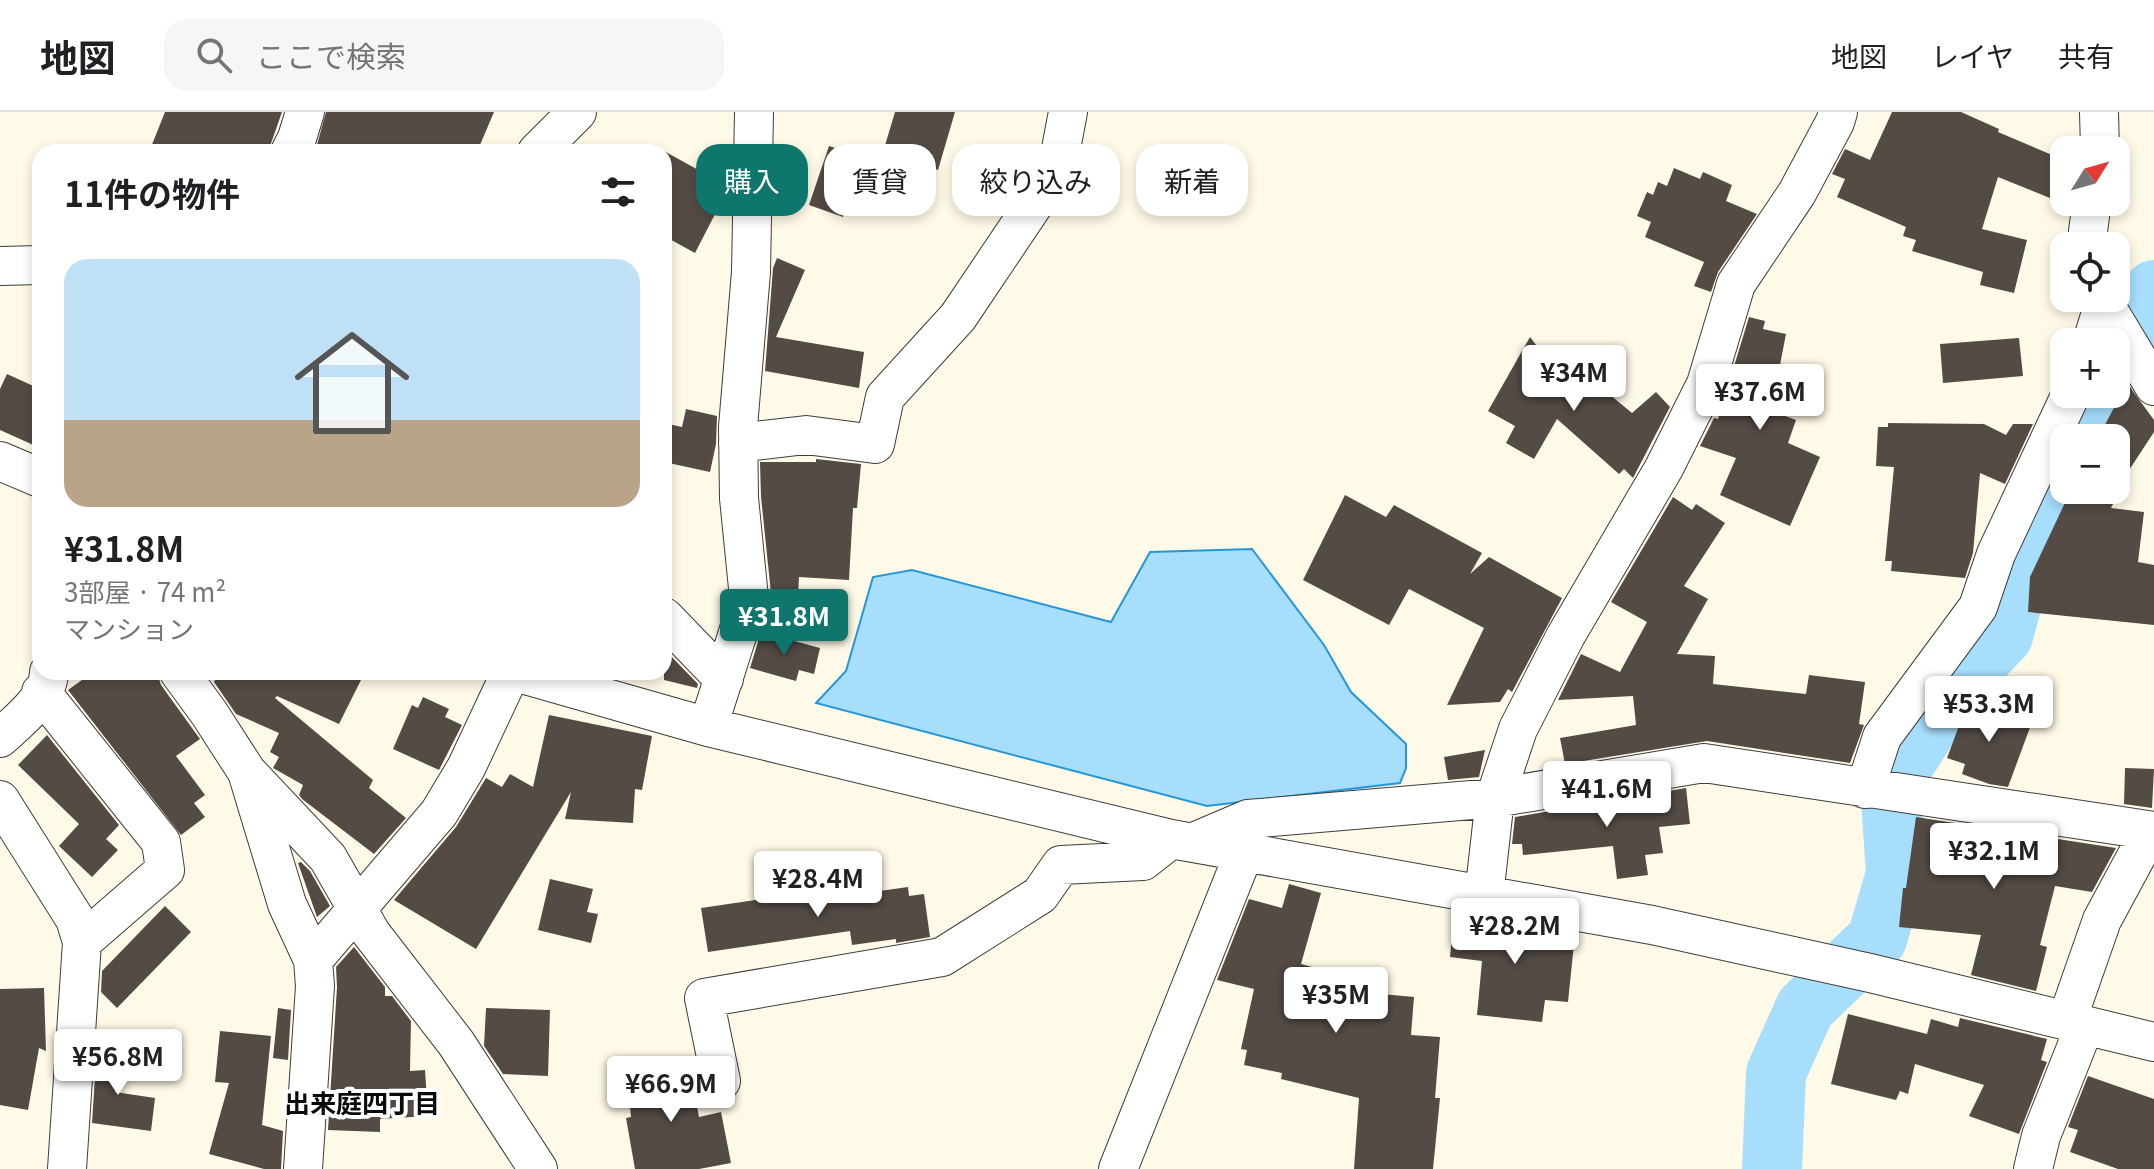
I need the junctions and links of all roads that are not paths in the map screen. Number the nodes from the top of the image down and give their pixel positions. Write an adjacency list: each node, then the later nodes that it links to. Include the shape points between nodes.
1 (305, 112): 8 (street)
2 (754, 112): 15 (street, via 751,272)
3 (1068, 112): 15 (street, via 1060,154 1042,192 958,317 885,397 875,444 806,435)
4 (1838, 112): 28 (street, via 1797,193 1736,284 1706,384 1518,729)
5 (2099, 112): 7 (street)
6 (569, 114): 9 (street)
7 (2100, 136)
8 (294, 144)
9 (544, 144)
10 (32, 265): 11 (street)
11 (0, 266)
12 (2103, 316): 13 (street)
13 (2145, 371)
14 (2064, 408): 27 (street, via 1996,554 1978,607 1882,737)
15 (738, 443): 19 (street, via 749,598)
16 (0, 461): 17 (street)
17 (32, 475)
18 (672, 625): 19 (street)
19 (724, 679): 24 (street)
20 (185, 680): 26 (street)
21 (509, 680): 34 (street, via 439,813)
22 (541, 680): 24 (street)
23 (45, 682): 25 (street, via 33,706); 35 (street, via 161,842 165,870)
24 (708, 727): 31 (street)
25 (0, 738)
26 (247, 772): 34 (street, via 328,858); 36 (street, via 287,904)
27 (1882, 792): 28 (street, via 1704,763); 30 (street)
28 (1495, 798): 31 (street, via 1248,819); 33 (street)
29 (0, 800): 35 (street, via 75,919)
30 (2152, 831): 37 (street, via 2102,920)
31 (1182, 840): 32 (street); 39 (street, via 1143,861 1061,865 1040,895 942,957 704,998)
32 (1244, 853): 33 (street); 43 (street)
33 (1484, 896): 37 (street, via 1652,925)
34 (358, 909): 36 (street); 42 (street, via 456,1043)
35 (82, 942): 40 (street)
36 (313, 960): 41 (street)
37 (2076, 1022): 38 (street); 44 (street)
38 (2154, 1042)
39 (721, 1081)
40 (67, 1169)
41 (303, 1169)
42 (538, 1169)
43 (1118, 1169)
44 (2033, 1169)

